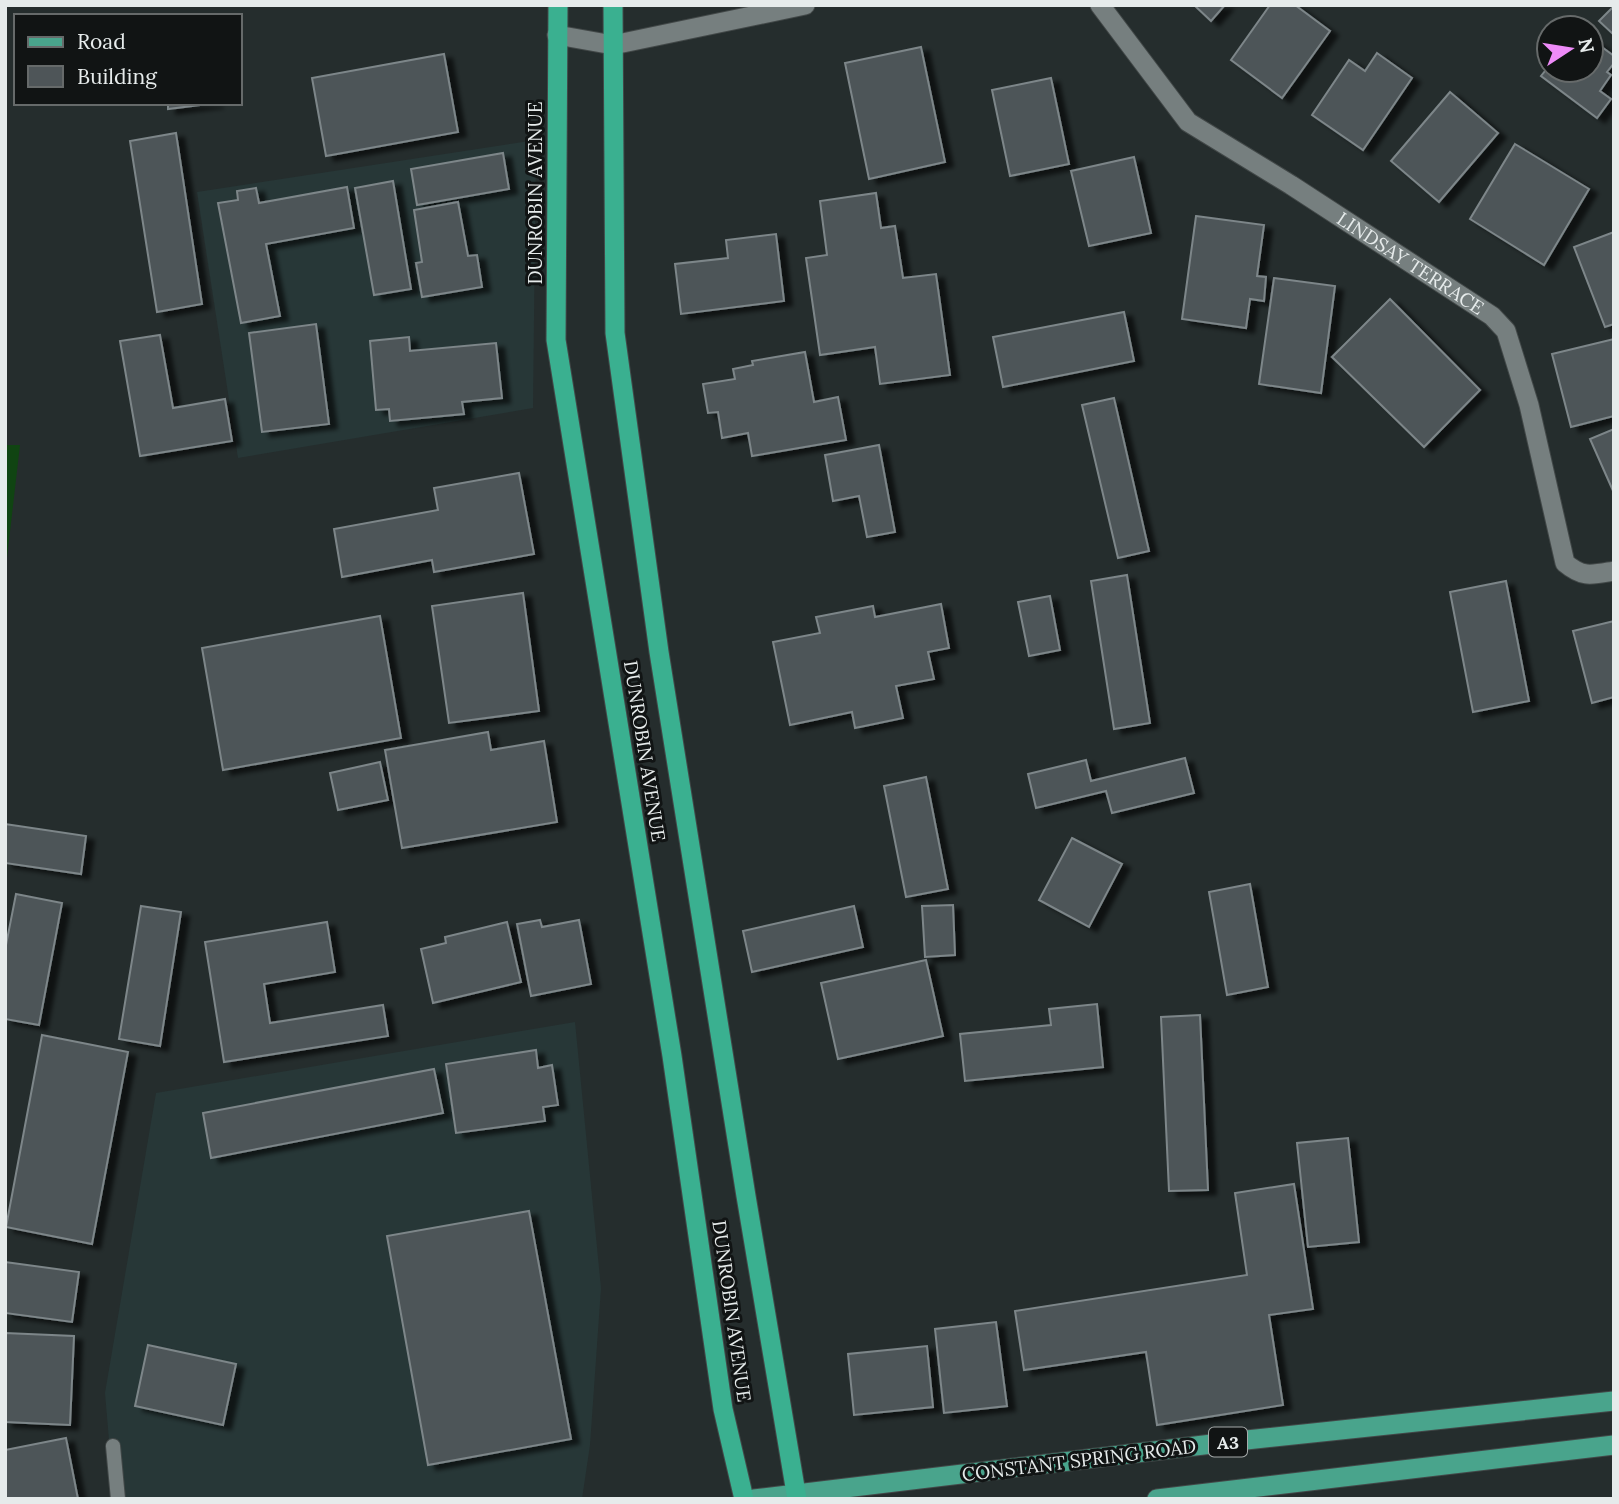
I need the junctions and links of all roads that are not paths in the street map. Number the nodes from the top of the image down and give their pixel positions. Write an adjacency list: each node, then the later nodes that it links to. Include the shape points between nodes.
1 (558, 5): 5 (highway, DUNROBIN AVENUE)
2 (613, 5): 6 (highway, DUNROBIN AVENUE)
3 (805, 5): 6 (street)
4 (1100, 5): 7 (street, LINDSAY TERRACE, via 1188,122 1492,316 1506,331 1529,405 1565,563 1578,573)
5 (557, 35): 6 (street); 14 (highway, DUNROBIN AVENUE, via 556,340 672,1056 723,1409)
6 (613, 45): 12 (highway, DUNROBIN AVENUE, via 615,333 659,652)
7 (1614, 571)
8 (1614, 1401): 12 (main road, CONSTANT SPRING ROAD / A3, via 1237,1441)
9 (1614, 1445): 11 (main road)
10 (113, 1446): 13 (lane)
11 (1249, 1494): 16 (main road)
12 (796, 1496): 15 (main road, CONSTANT SPRING ROAD / A3)
13 (118, 1499)
14 (744, 1499)
15 (754, 1499)
16 (1157, 1499)

